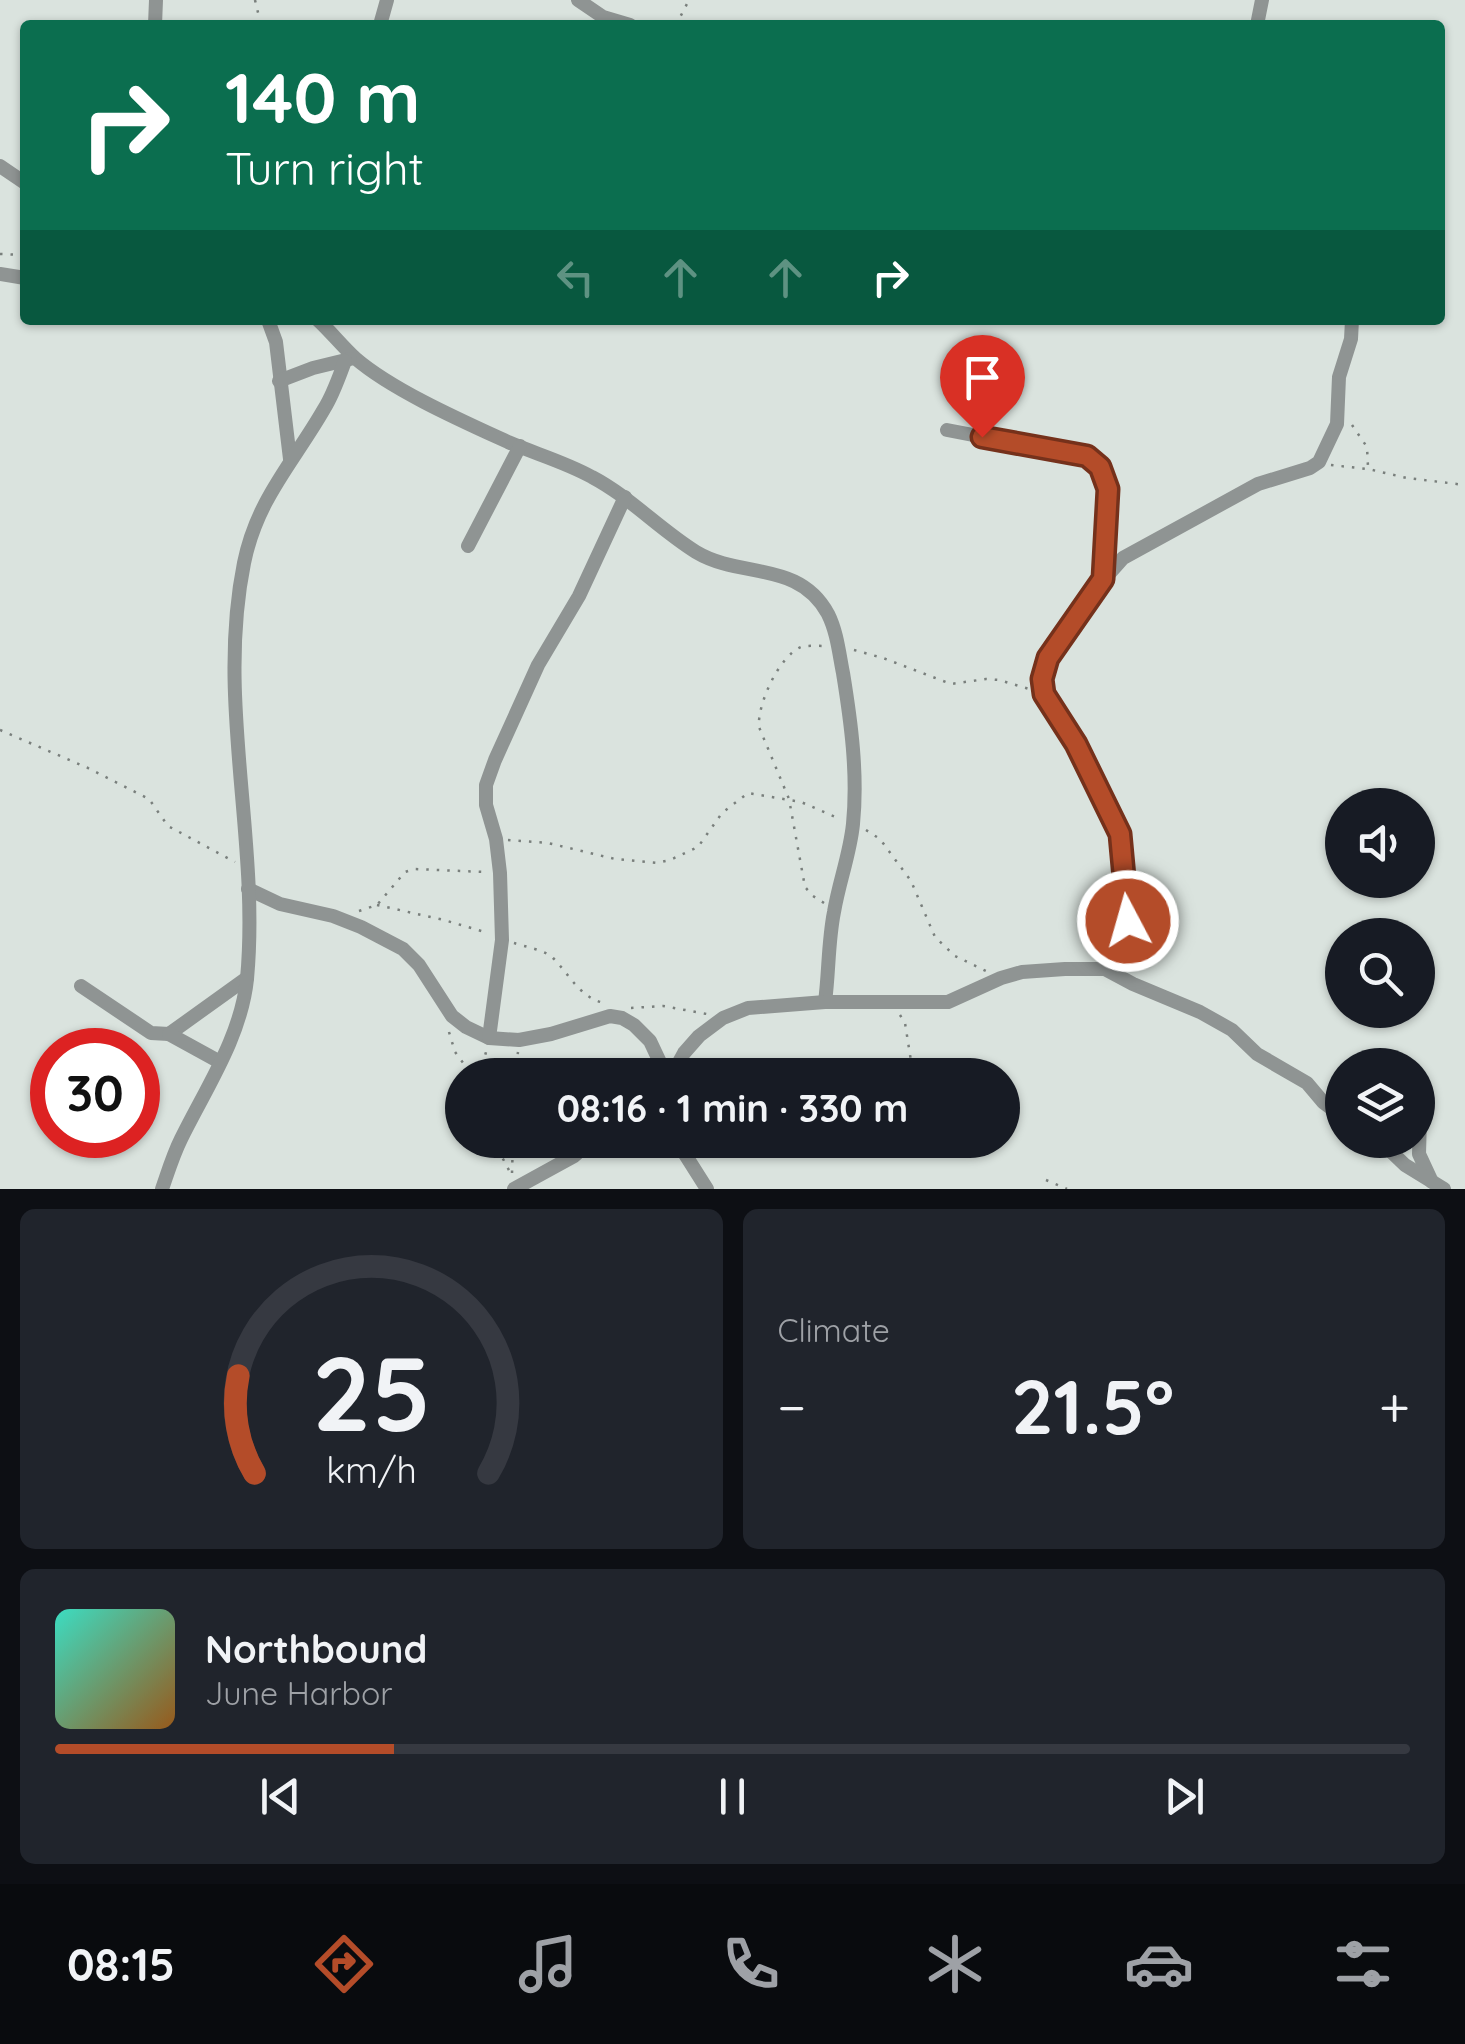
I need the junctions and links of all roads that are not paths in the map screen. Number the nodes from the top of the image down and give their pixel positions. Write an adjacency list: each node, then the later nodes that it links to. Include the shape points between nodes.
1 (578, 0): 2 (street)
2 (613, 20)
3 (270, 325): 7 (street)
4 (323, 325): 6 (street)
5 (1351, 325): 13 (street, via 1337,424 1320,462 1231,498 1123,558)
6 (350, 359): 7 (street); 9 (street); 10 (street)
7 (279, 381): 10 (street)
8 (948, 430): 13 (street, via 1087,456 1100,467 1108,489)
9 (520, 446): 11 (street); 12 (street)
10 (290, 459): 14 (street, via 258,518 234,626)
11 (625, 497): 20 (street, via 698,553 798,581 827,612 838,647 855,796); 22 (street, via 580,596 538,665 486,785 502,940)
12 (468, 546)
13 (1103, 579): 15 (street, via 1048,658 1042,679 1120,834)
14 (248, 889): 17 (street); 22 (street, via 361,926 403,949 452,1016)
15 (1125, 954): 16 (street); 18 (street)
16 (1105, 969): 18 (street); 20 (street, via 1022,972 948,1002)
17 (247, 978): 21 (street); 25 (street)
18 (1130, 982): 26 (street, via 1232,1030)
19 (81, 986): 21 (street, via 151,1033)
20 (825, 1002): 24 (street, via 748,1008 723,1018)
21 (169, 1034): 25 (street)
22 (489, 1038): 23 (street, via 519,1040 610,1016 634,1024)
23 (658, 1058)
24 (680, 1058)
25 (220, 1062): 32 (street)
26 (1325, 1103)
27 (570, 1158): 33 (street)
28 (687, 1158): 34 (street)
29 (1398, 1158): 31 (street)
30 (1420, 1158): 31 (street)
31 (1438, 1186)
32 (162, 1189)
33 (514, 1189)
34 (707, 1189)

